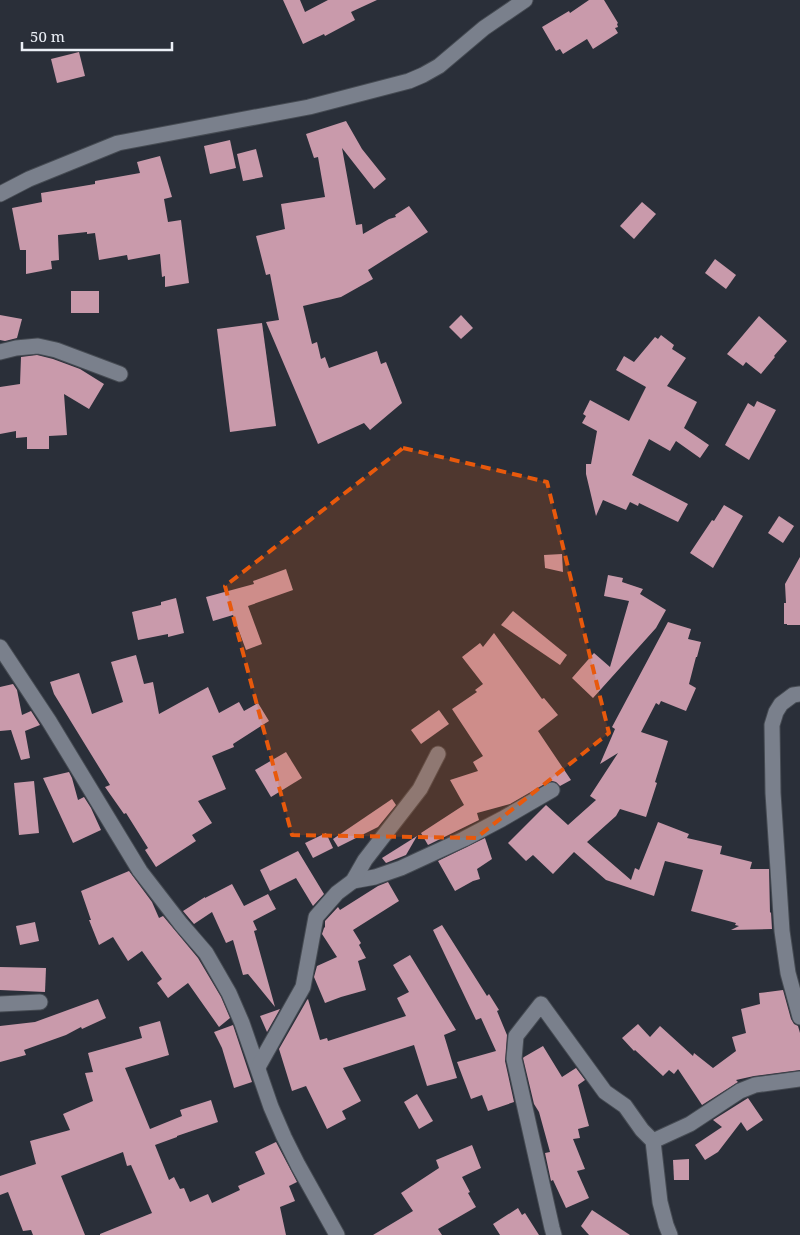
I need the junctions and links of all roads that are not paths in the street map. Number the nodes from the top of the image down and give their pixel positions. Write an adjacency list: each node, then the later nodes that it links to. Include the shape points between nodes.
1 (525, 0): 2 (street, via 484,28 439,66 409,81 309,107 118,143)
2 (0, 194)
3 (0, 352): 4 (street, via 38,346)
4 (120, 374)
5 (0, 647): 13 (street, via 140,871 206,953 229,993)
6 (800, 694): 12 (street, via 781,704 772,725 782,931 788,973)
7 (438, 754): 9 (street, via 420,789 365,860)
8 (552, 790): 9 (street, via 464,839 401,868)
9 (353, 881): 13 (street, via 337,893 316,917 303,986)
10 (40, 1002): 11 (street)
11 (0, 1004)
12 (800, 1017)
13 (258, 1066): 16 (street, via 284,1137)
14 (800, 1079): 15 (street, via 755,1085 740,1091 690,1124)
15 (654, 1141): 17 (street, via 624,1106 605,1092 541,1004 516,1036 514,1059); 18 (street, via 660,1202)
16 (337, 1235)
17 (554, 1235)
18 (670, 1235)

